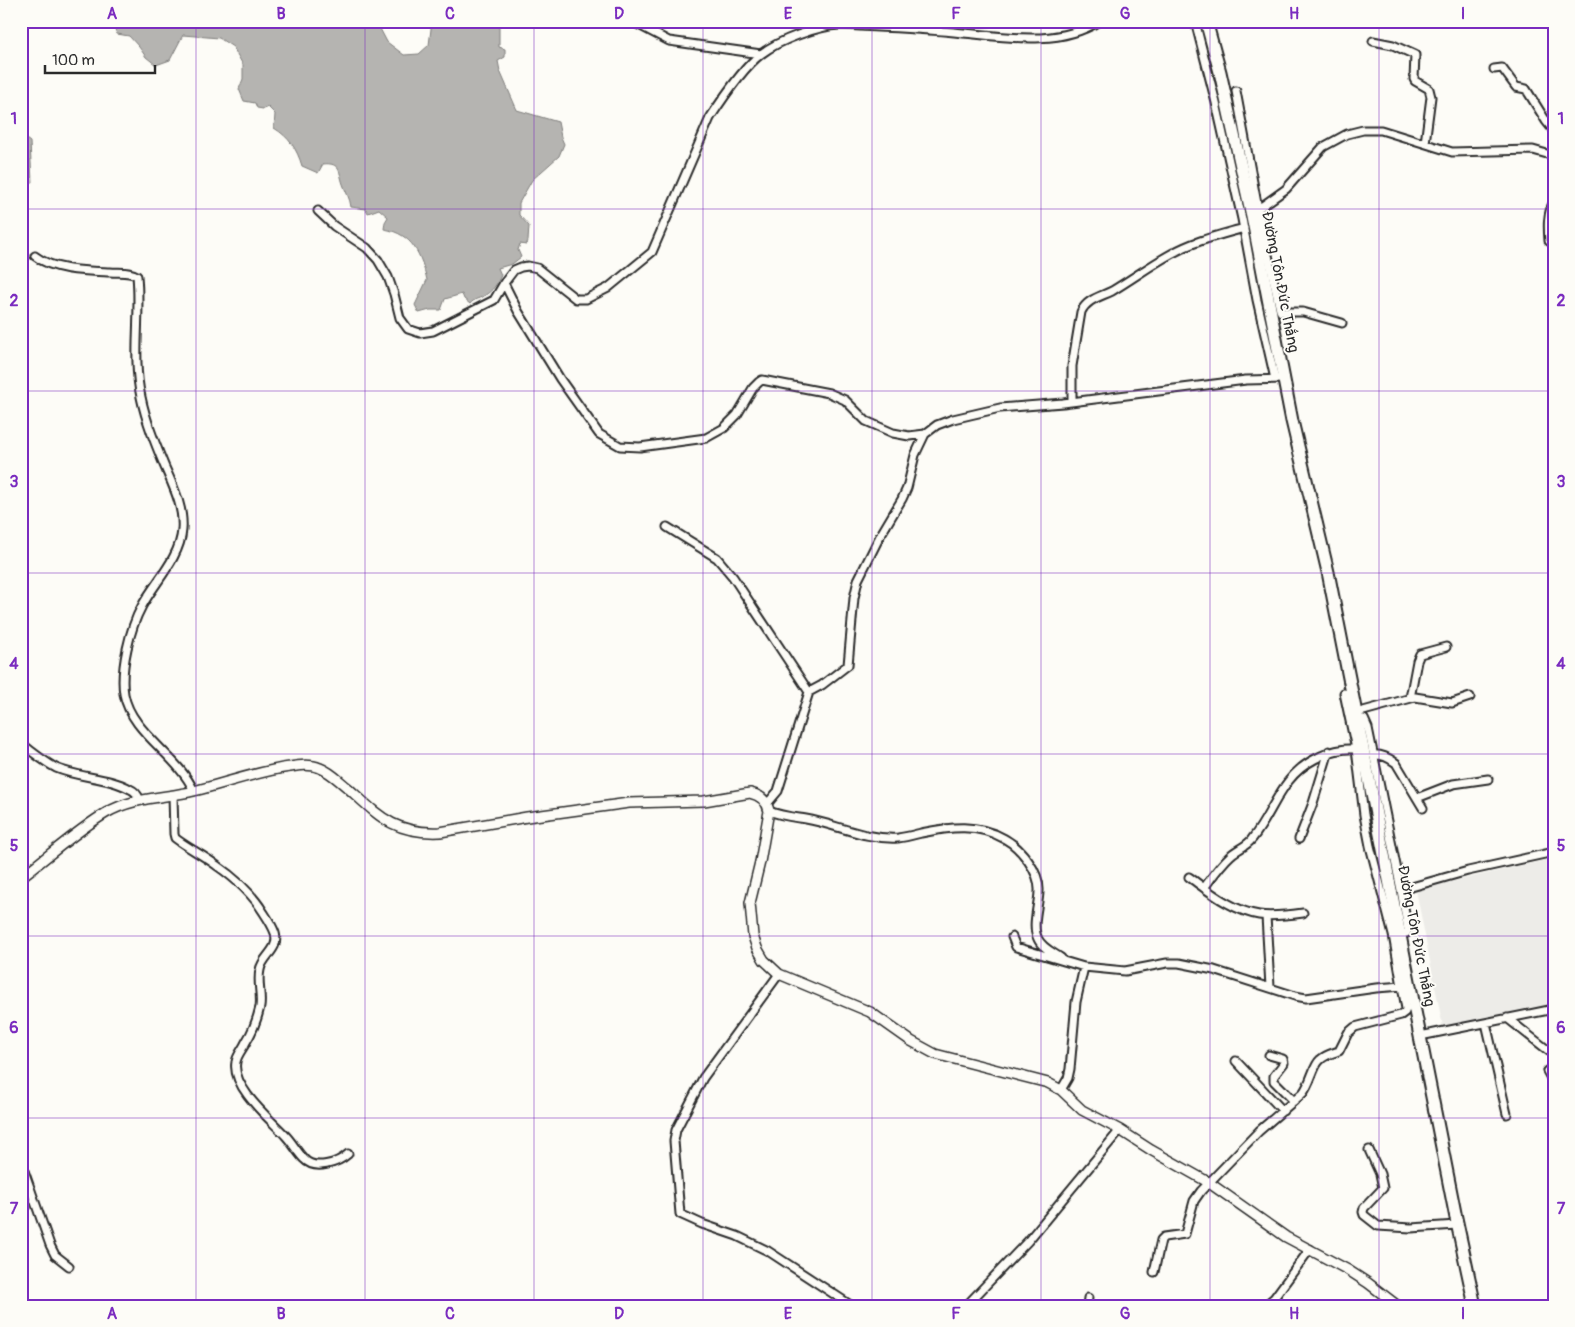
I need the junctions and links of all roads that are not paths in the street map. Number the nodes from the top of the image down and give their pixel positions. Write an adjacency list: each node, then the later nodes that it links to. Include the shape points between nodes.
1 (1099, 21): 6 (street, via 1076,32 1040,38 828,25)
2 (1195, 21): 14 (street, via 1216,103)
3 (1206, 21): 14 (highway, Đường Tôn Đức Thắng)
4 (633, 22): 6 (street, via 669,41)
5 (1373, 41): 10 (street, via 1416,55 1414,79 1429,89 1431,96)
6 (761, 54): 18 (street, via 710,118 657,243 646,259 608,288 586,299 576,299 537,268 528,266 514,270)
7 (1494, 69): 9 (street, via 1502,68 1516,86 1526,89)
8 (1236, 90): 14 (street)
9 (1554, 131)
10 (1425, 143): 11 (street, via 1452,152 1534,150); 14 (street, via 1374,129 1347,134 1323,147 1286,189)
11 (1554, 156)
12 (1554, 202): 16 (street, via 1549,212 1549,240)
13 (318, 212): 18 (street, via 378,260 394,294 400,318 408,329 420,333 433,332 494,300)
14 (1253, 215): 15 (street); 19 (street, via 1281,312 1302,312); 20 (highway, Đường Tôn Đức Thắng)
15 (1244, 228): 20 (street, via 1256,300); 21 (street, via 1172,253 1084,306 1072,366)
16 (1554, 245)
17 (36, 256): 34 (street, via 52,264 137,276 140,394 180,505 182,530 179,546 141,607 134,625 124,670 124,694 132,716 186,775)
18 (504, 283): 22 (street, via 518,312 560,379 599,434 620,446 706,438 724,428 737,415 753,388 762,380 829,393 845,400 866,421 893,433)
19 (1342, 323)
20 (1280, 379): 21 (street, via 1246,380); 29 (highway, Đường Tôn Đức Thắng, via 1328,572)
21 (1072, 401): 22 (street, via 976,413 943,422)
22 (925, 434): 25 (street, via 902,499 858,580 848,664)
23 (668, 527): 25 (street, via 717,558)
24 (1446, 647): 28 (street, via 1420,654)
25 (809, 692): 38 (street, via 778,791)
26 (1344, 693): 32 (street)
27 (1470, 697): 28 (street, via 1452,703)
28 (1410, 698): 29 (street)
29 (1356, 715): 32 (highway, Đường Tôn Đức Thắng)
30 (21, 743): 37 (street, via 56,768 132,789)
31 (1329, 751): 32 (street, via 1342,748); 40 (street); 44 (street, via 1291,776 1253,838 1219,867)
32 (1364, 751): 36 (street, via 1396,763); 45 (street); 48 (highway, Đường Tôn Đức Thắng); 48 (street, via 1364,814 1370,827 1370,846)
33 (1488, 779): 36 (street, via 1453,784)
34 (194, 791): 35 (street); 38 (street, via 288,767 320,767 393,825 427,832 629,803 704,801 750,793 761,797)
35 (173, 795): 37 (street); 70 (street, via 175,838 216,865 251,894 276,935 271,953 259,971 260,1005 256,1023 235,1063 244,1091 304,1160 317,1165 343,1159)
36 (1417, 798): 39 (street)
37 (140, 800): 42 (street, via 106,813)
38 (768, 808): 50 (street, via 777,815 885,837 899,838 962,827 1006,839 1030,863 1040,888 1037,937 1041,944); 52 (street, via 750,903 757,948)
39 (1424, 808)
40 (1299, 839)
41 (1554, 852): 45 (street)
42 (21, 877)
43 (1190, 877): 44 (street)
44 (1204, 888): 47 (street, via 1241,910)
45 (1402, 890): 48 (street, via 1408,930)
46 (1303, 913): 47 (street)
47 (1266, 916): 54 (street)
48 (1397, 934): 53 (street); 58 (highway, Đường Tôn Đức Thắng)
49 (1012, 936): 50 (street, via 1016,947)
50 (1066, 961): 51 (street)
51 (1084, 967): 54 (street, via 1125,970 1179,963); 64 (street, via 1076,1002 1070,1069)
52 (779, 974): 64 (street, via 870,1012 935,1054 1032,1078); 78 (street, via 703,1078 676,1130 674,1141 680,1214 768,1250)
53 (1403, 986): 54 (street, via 1306,998); 65 (street, via 1405,1012 1355,1027 1348,1033 1340,1051 1321,1059 1316,1065 1309,1086)
54 (1270, 987)
55 (1554, 1009): 56 (street)
56 (1507, 1018): 57 (street); 60 (street)
57 (1486, 1023): 58 (street); 67 (street)
58 (1420, 1036): 73 (highway, Đường Tôn Đức Thắng)
59 (1269, 1055): 65 (street, via 1283,1059 1274,1082)
60 (1554, 1055)
61 (1236, 1061): 66 (street)
62 (1554, 1066): 63 (street, via 1547,1071)
63 (1554, 1084)
64 (1061, 1090): 68 (street, via 1082,1110)
65 (1294, 1101): 66 (street)
66 (1283, 1111): 72 (street)
67 (1507, 1114)
68 (1120, 1130): 72 (street); 79 (street, via 1028,1241)
69 (1369, 1150): 73 (street, via 1383,1188 1364,1208 1364,1215 1378,1226)
70 (348, 1154)
71 (21, 1162): 75 (street, via 50,1245 55,1255)
72 (1208, 1182): 74 (street); 76 (street, via 1194,1201 1185,1234 1161,1240)
73 (1457, 1225): 83 (highway, Đường Tôn Đức Thắng)
74 (1310, 1250): 81 (street, via 1274,1298); 82 (street, via 1368,1282)
75 (69, 1266)
76 (1154, 1272)
77 (1088, 1298): 80 (street)
78 (852, 1306)
79 (966, 1306)
80 (1087, 1306)
81 (1260, 1306)
82 (1398, 1306)
83 (1475, 1306)

